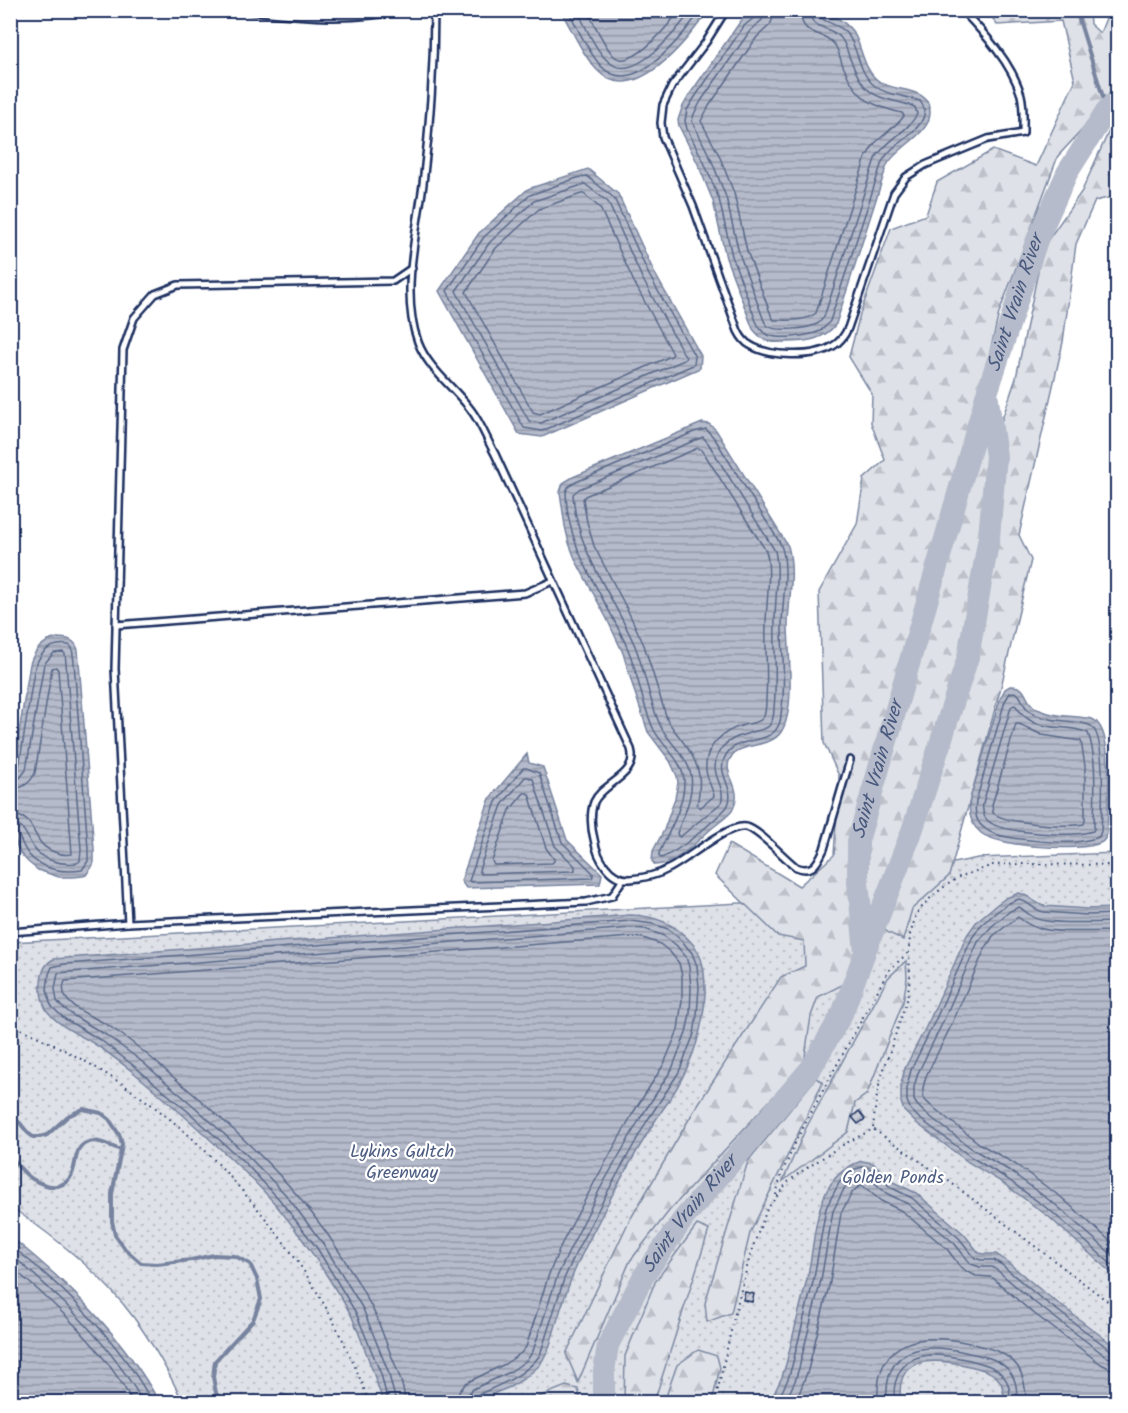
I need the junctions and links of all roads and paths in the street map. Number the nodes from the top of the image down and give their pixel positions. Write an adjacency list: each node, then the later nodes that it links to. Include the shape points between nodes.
1 (243, 10): 2 (lane, via 330,17)
2 (403, 10)
3 (434, 10): 6 (lane, via 432,100)
4 (726, 10): 5 (lane, via 667,94 661,129 742,339 749,345 780,354 824,350 844,335 894,193 906,177 924,165 988,139 1023,132 1022,100 1014,80 991,41)
5 (962, 10)
6 (412, 268): 7 (lane, via 412,313 420,345 427,360 472,412); 8 (lane, via 393,281 178,285 155,294 134,318 123,350)
7 (553, 581): 8 (lane, via 525,593); 11 (lane, via 632,754 629,767 597,798 592,810 599,854 607,868)
8 (116, 625): 12 (lane)
9 (850, 760): 11 (lane, via 824,849 813,867 796,867 753,830 741,827 716,838 669,869 644,878)
10 (1118, 865): 14 (path, via 1001,864 966,874 941,889 920,909 911,929)
11 (623, 879): 12 (lane, via 612,896 586,902)
12 (128, 923): 13 (lane)
13 (10, 932)
14 (909, 952): 16 (path, via 907,1000 880,1081); 17 (path, via 889,970 829,1080 793,1148)
15 (10, 1024): 19 (path, via 132,1090 208,1153 261,1211 312,1282)
16 (873, 1129): 17 (path, via 805,1168); 18 (path)
17 (776, 1196): 20 (path, via 766,1211 751,1252)
18 (1118, 1309)
19 (369, 1402)
20 (715, 1402)

